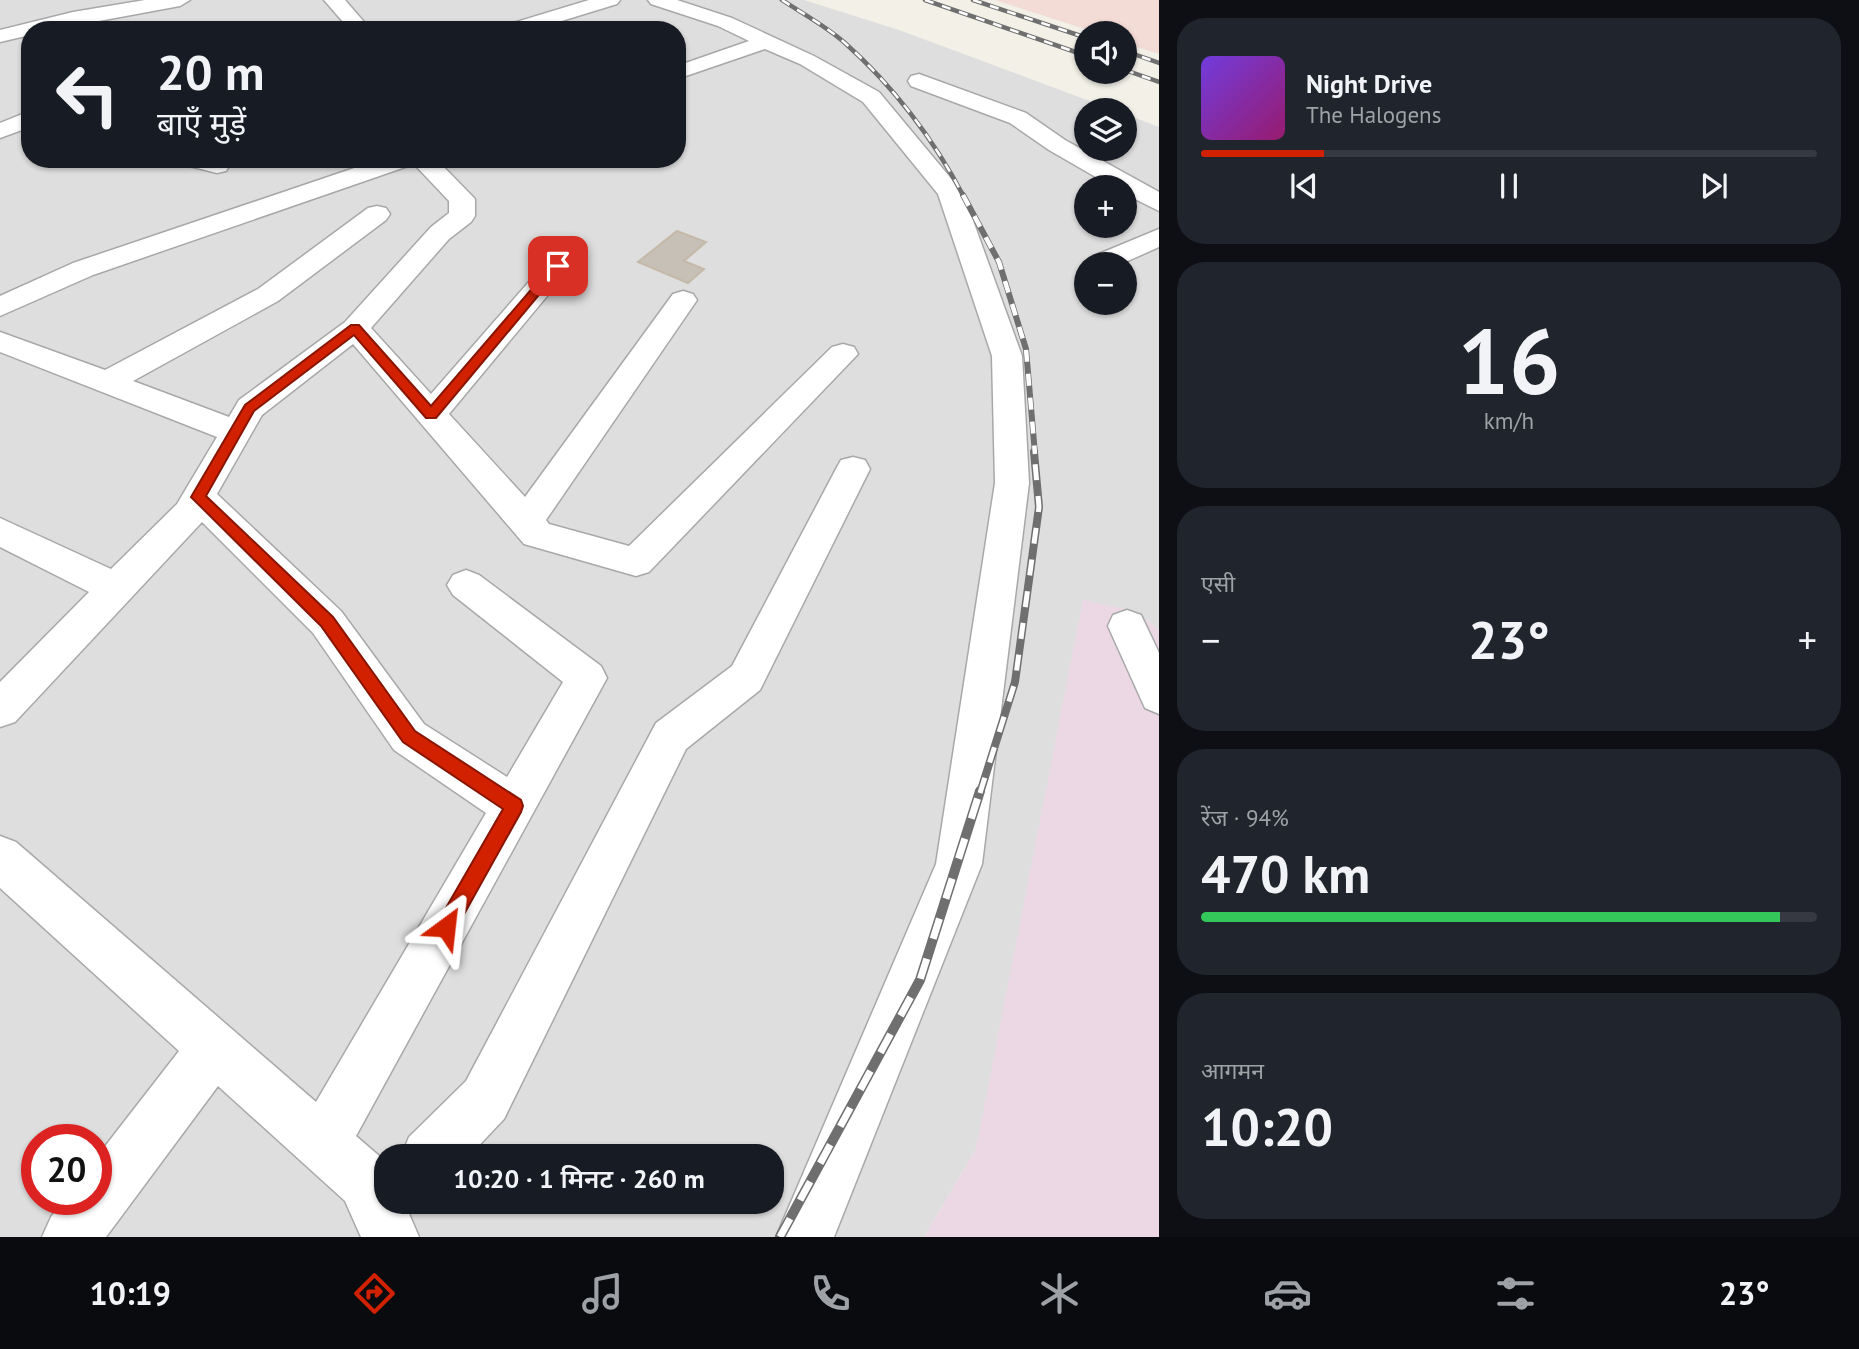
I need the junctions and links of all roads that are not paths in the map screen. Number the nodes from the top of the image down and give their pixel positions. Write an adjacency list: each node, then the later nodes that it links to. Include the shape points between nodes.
1 (180, 0): 5 (street)
2 (334, 0): 6 (street)
3 (610, 0): 7 (street)
4 (658, 0): 10 (street)
5 (61, 21)
6 (353, 21)
7 (540, 21)
8 (21, 31): 9 (street)
9 (0, 36)
10 (767, 41): 11 (street); 46 (street, via 871,97 950,193 1007,356 1012,483 959,864)
11 (686, 71)
12 (919, 82): 17 (street, via 1018,118)
13 (21, 122): 14 (street)
14 (0, 131)
15 (356, 168): 23 (street, via 83,269)
16 (431, 168): 24 (street, via 462,199 462,216 440,233)
17 (1159, 204)
18 (377, 215): 27 (street, via 268,295)
19 (1159, 237): 20 (street)
20 (1126, 252)
21 (558, 266): 28 (street)
22 (683, 300): 32 (street)
23 (0, 307)
24 (355, 328): 28 (street); 29 (street, via 250,408)
25 (4, 347): 27 (street)
26 (842, 354): 32 (street, via 636,562 537,534)
27 (107, 382): 29 (street)
28 (431, 415): 32 (street)
29 (236, 432): 31 (street)
30 (853, 469): 43 (street, via 746,678 671,736 485,1100)
31 (198, 497): 35 (street, via 189,513); 39 (street, via 327,622 409,737)
32 (526, 523)
33 (0, 531): 35 (street)
34 (466, 585): 39 (street, via 587,678)
35 (115, 588): 38 (street)
36 (1127, 626): 37 (street)
37 (1159, 696)
38 (0, 709)
39 (514, 806): 42 (street)
40 (0, 858): 41 (street)
41 (214, 1048): 42 (street); 45 (street)
42 (322, 1144): 44 (street, via 365,1181)
43 (442, 1144)
44 (385, 1215)
45 (71, 1237)
46 (805, 1237)

